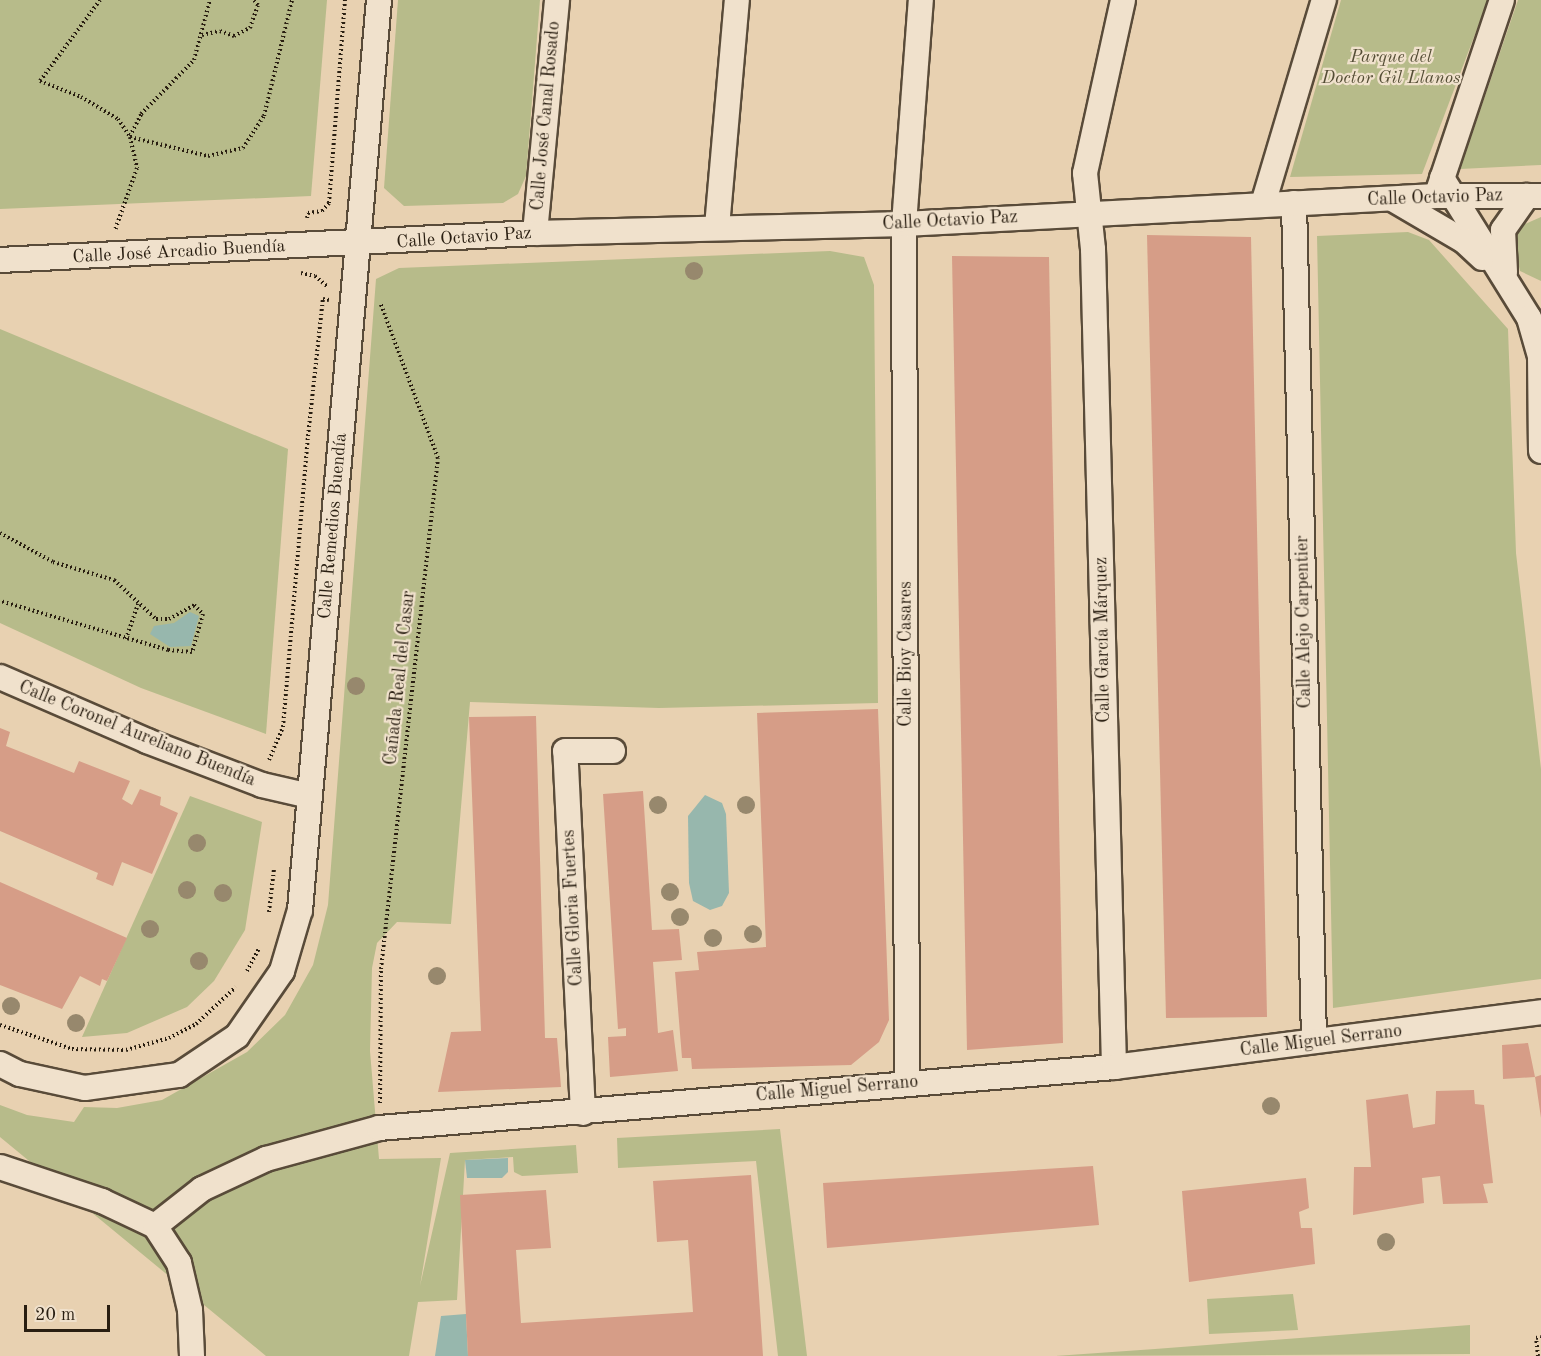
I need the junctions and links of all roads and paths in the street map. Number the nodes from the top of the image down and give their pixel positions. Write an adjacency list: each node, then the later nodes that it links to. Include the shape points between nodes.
1 (100, 0): 14 (path, via 40,81 81,97 118,119)
2 (210, 0): 13 (path)
3 (254, 0): 13 (path, via 258,5 250,28 234,36 220,31)
4 (292, 0): 14 (path, via 264,116 243,148 208,156)
5 (345, 0): 25 (path, via 329,202 322,211 308,213)
6 (379, 0): 24 (street, Calle Remedios Buendía)
7 (557, 0): 23 (street, Calle José Canal Rosado)
8 (737, 0): 22 (street)
9 (921, 0): 21 (street, Calle Bioy Casares)
10 (1123, 0): 20 (street, Calle García Márquez, via 1085,173)
11 (1324, 0): 19 (street)
12 (1502, 0): 15 (street)
13 (202, 35): 14 (path, via 194,60 141,114)
14 (130, 137): 26 (path, via 137,168)
15 (1443, 190): 16 (street, Calle Octavio Paz); 17 (street, Calle Octavio Paz); 28 (street)
16 (1534, 196): 28 (street, via 1503,230 1500,247)
17 (1393, 199): 18 (street, Calle Octavio Paz); 28 (street, via 1464,240)
18 (1294, 203): 19 (street, Calle Octavio Paz); 48 (street, Calle Alejo Carpentier)
19 (1263, 204): 20 (street, Calle Octavio Paz)
20 (1087, 213): 21 (street, Calle Octavio Paz); 50 (street, Calle García Márquez, via 1093,249)
21 (904, 224): 22 (street, Calle Octavio Paz); 51 (street, Calle Bioy Casares)
22 (717, 227): 23 (street, Calle Octavio Paz)
23 (535, 233): 24 (street, Calle Octavio Paz)
24 (358, 244): 25 (street, Calle José Arcadio Buendía); 31 (street, Calle Remedios Buendía)
25 (303, 247): 26 (street, Calle José Arcadio Buendía); 31 (path, via 301,273 315,276)
26 (105, 255): 27 (street, Calle José Arcadio Buendía)
27 (0, 260)
28 (1506, 278): 29 (street); 32 (street, via 1529,318 1540,356)
29 (1541, 295)
30 (378, 298): 53 (path, Cañada Real del Casar, via 438,459 381,969)
31 (352, 302): 39 (path, via 322,299 283,727); 40 (street, Calle Remedios Buendía)
32 (1541, 451)
33 (0, 533): 35 (path, via 53,562 114,580)
34 (0, 601): 36 (path)
35 (139, 603): 36 (path); 36 (path, via 156,619 169,619 194,605 202,609 198,641 192,652)
36 (126, 639)
37 (0, 677): 39 (street, Calle Coronel Aureliano Buendía, via 147,741)
38 (613, 751): 52 (street, Calle Gloria Fuertes, via 565,751)
39 (262, 785): 40 (street, Calle Coronel Aureliano Buendía)
40 (310, 796): 49 (street, Calle Remedios Buendía, via 300,910 282,971 237,1036 179,1075 85,1088 20,1074)
41 (275, 866): 42 (path)
42 (268, 920)
43 (263, 940): 44 (path)
44 (244, 975)
45 (239, 982): 47 (path, via 196,1024 169,1038 126,1050 72,1049)
46 (1541, 1012): 48 (street, Calle Miguel Serrano)
47 (0, 1025)
48 (1314, 1041): 50 (street, Calle Miguel Serrano)
49 (0, 1064)
50 (1114, 1067): 51 (street, Calle Miguel Serrano)
51 (907, 1083): 52 (street, Calle Miguel Serrano)
52 (583, 1113): 53 (street, Calle Miguel Serrano)
53 (380, 1128): 55 (street, Calle Miguel Serrano, via 266,1159 202,1190)
54 (0, 1167): 55 (street, via 102,1200)
55 (155, 1226): 57 (street, via 179,1263 190,1310)
56 (1541, 1337): 58 (path, via 1536,1338)
57 (192, 1356)
58 (1538, 1356)

